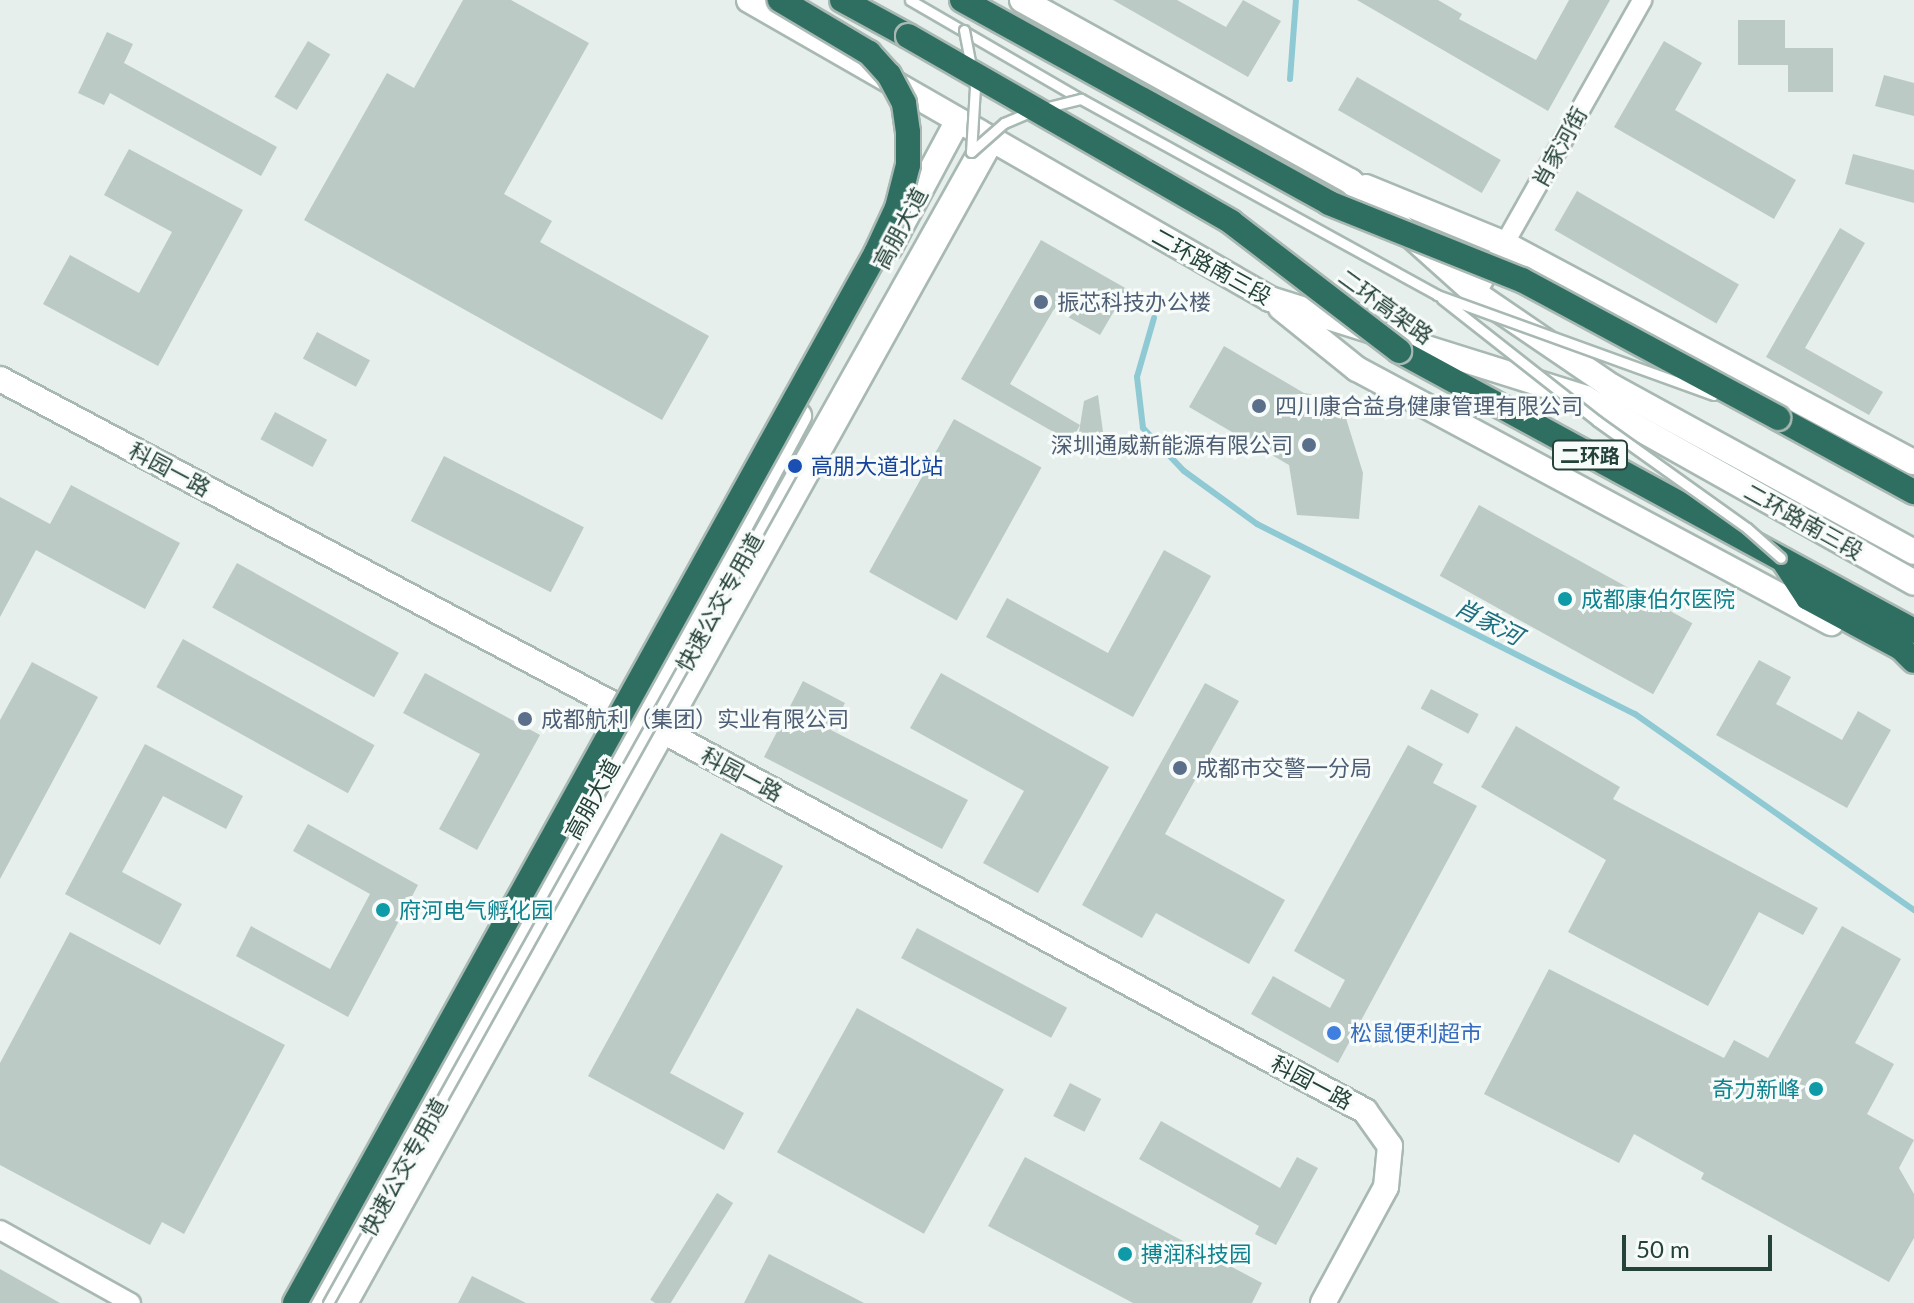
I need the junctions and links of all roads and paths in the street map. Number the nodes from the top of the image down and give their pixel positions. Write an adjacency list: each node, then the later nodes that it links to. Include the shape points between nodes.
1 (749, 0): 10 (main road, 二环路南三段)
2 (780, 0): 31 (highway, bridge, via 869,53 889,75 904,103 908,132 908,165 897,208)
3 (842, 0): 22 (highway, 二环高架路 / 二环路, bridge, via 1231,222 1399,351)
4 (910, 0): 8 (lane)
5 (962, 0): 18 (highway, bridge, via 1329,203 1522,280)
6 (1022, 0): 12 (main road, 二环路南三段)
7 (1642, 0): 13 (street, 肖家河街)
8 (964, 30): 9 (lane); 11 (lane, bridge)
9 (1081, 99): 11 (lane, bridge, via 1022,114); 15 (lane, bridge)
10 (957, 122): 11 (main road, 二环路南三段); 27 (main road, 高朋大道)
11 (981, 146): 16 (main road, 二环路南三段); 28 (main road, 高朋大道); 33 (lane, 快速公交专用道, bridge)
12 (1350, 181): 13 (main road); 14 (main road, 二环路南三段)
13 (1505, 244): 14 (street, 肖家河街); 19 (main road)
14 (1476, 294): 21 (main road, 二环路南三段, via 1611,386)
15 (1437, 295): 18 (lane, bridge); 22 (lane, bridge)
16 (1270, 299): 23 (main road, 二环路南三段, via 1585,398); 26 (main road, via 1357,369)
17 (0, 379): 27 (main road, 科园一路)
18 (1778, 418): 20 (highway)
19 (1914, 462)
20 (1910, 489)
21 (1914, 552)
22 (1781, 558): 24 (highway, 二环高架路); 25 (highway, via 1808,598 1901,648)
23 (1914, 583)
24 (1914, 631)
25 (1914, 661)
26 (1914, 668)
27 (637, 717): 28 (main road, 科园一路); 32 (main road, 高朋大道)
28 (660, 730): 34 (main road, 高朋大道); 35 (main road, 科园一路, via 1365,1111 1390,1146 1386,1187)
29 (0, 1230): 30 (street)
30 (131, 1303)
31 (295, 1303)
32 (312, 1303)
33 (328, 1303)
34 (345, 1303)
35 (1323, 1303)

